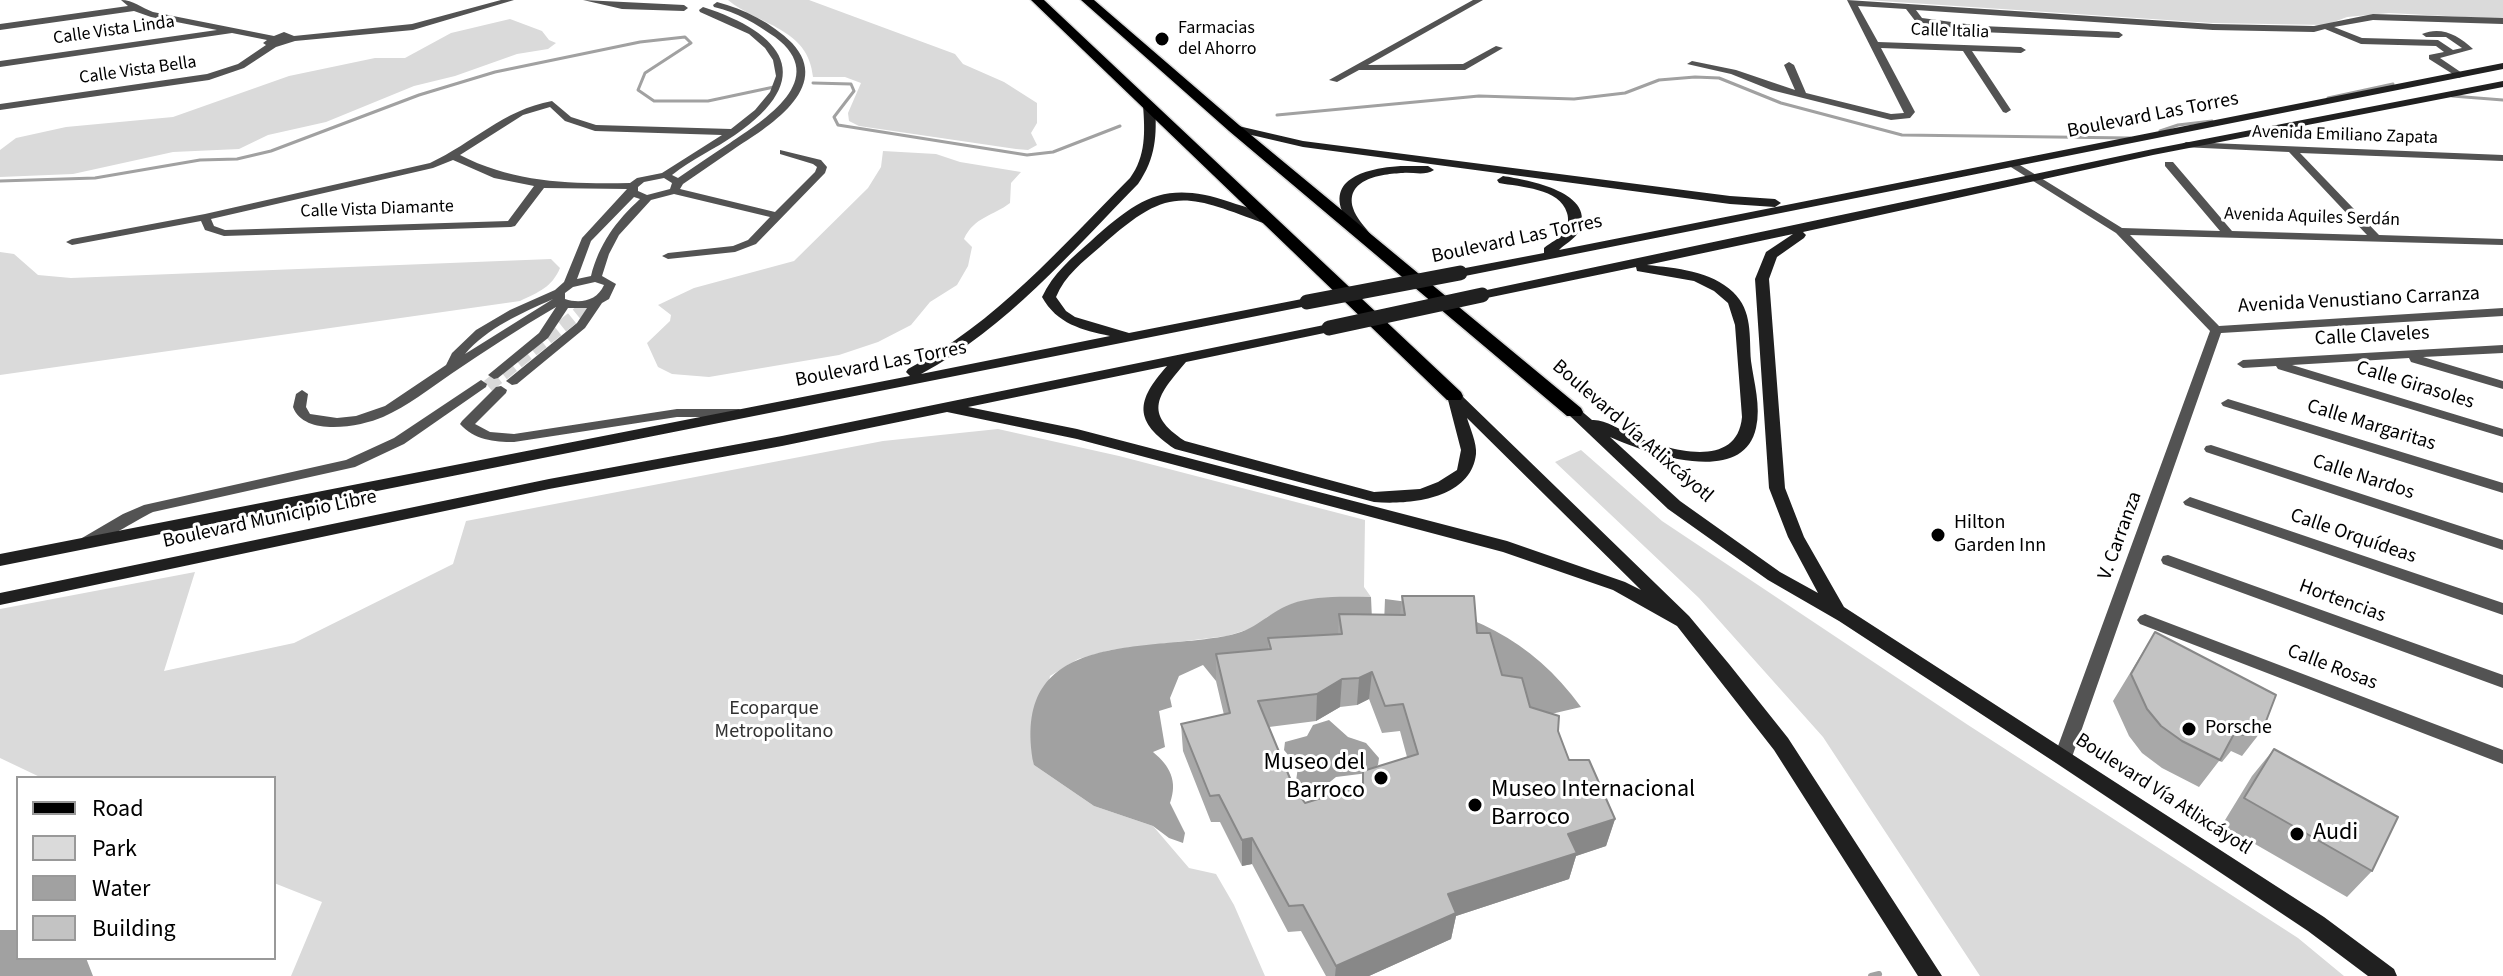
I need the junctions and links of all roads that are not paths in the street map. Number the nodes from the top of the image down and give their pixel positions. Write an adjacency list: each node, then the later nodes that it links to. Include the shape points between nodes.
1 (125, 0): 11 (street)
2 (510, 0): 18 (street, via 413,27 293,39 284,35)
3 (587, 0): 9 (street, via 622,6)
4 (1037, 0): 34 (main road)
5 (1087, 0): 37 (main road, Boulevard Vía Atlixcáyotl)
6 (1479, 0): 29 (street)
7 (1852, 1): 10 (street); 20 (street)
8 (719, 2): 12 (street); 49 (street, via 784,39 801,60 800,81 773,119)
9 (685, 4): 12 (street)
10 (1909, 7): 15 (street, via 2213,27); 17 (street, via 1919,20 1975,28)
11 (135, 8): 14 (street); 16 (street)
12 (703, 10): 38 (street, via 759,36 781,63 773,95)
13 (2503, 21): 15 (street, via 2373,17)
14 (0, 27)
15 (2327, 27): 19 (street, via 2361,41)
16 (233, 30): 18 (street); 25 (street, Calle Vista Linda)
17 (2119, 35)
18 (272, 42): 35 (street, Calle Vista Bella, via 241,66 209,77)
19 (2390, 42): 24 (street, via 2438,43); 24 (street, via 2407,34 2448,34 2469,49)
20 (1877, 45): 22 (street, Calle Italia); 33 (street, via 1910,112 1907,116 1891,117)
21 (1499, 48): 29 (street, via 1465,67)
22 (1966, 49): 23 (street, Calle Italia); 36 (street)
23 (2021, 50)
24 (2451, 53): 30 (street, via 2432,57)
25 (0, 64)
26 (1692, 64): 33 (street)
27 (1789, 65): 33 (street)
28 (2503, 66): 30 (main road, Boulevard Las Torres)
29 (1357, 68): 31 (street)
30 (2459, 75): 44 (main road, Boulevard Las Torres)
31 (1334, 80)
32 (2503, 84): 39 (main road, Boulevard Las Torres)
33 (1802, 95)
34 (1149, 105): 55 (main road); 82 (main road, via 1151,146 1134,181 965,344)
35 (0, 107)
36 (2006, 110)
37 (1234, 128): 52 (main road, via 1303,144 1730,200); 59 (main road, Boulevard Vía Atlixcáyotl)
38 (732, 132): 42 (street, via 595,128 568,119 552,104 542,104 520,111); 46 (street)
39 (2186, 145): 40 (street, Avenida Emiliano Zapata); 47 (main road, Boulevard Las Torres)
40 (2293, 151): 43 (street, Avenida Emiliano Zapata); 60 (street)
41 (784, 152): 53 (street, via 822,167)
42 (455, 157): 48 (street, via 488,174); 54 (street, via 403,174)
43 (2503, 158)
44 (2011, 164): 47 (street); 52 (main road, Boulevard Las Torres)
45 (2169, 164): 58 (street)
46 (665, 175): 49 (street); 50 (street, via 641,180)
47 (2031, 177): 56 (main road, Boulevard Las Torres); 57 (street)
48 (540, 186): 50 (street); 54 (street, Calle Vista Diamante, via 511,224 224,233 209,228)
49 (676, 186): 51 (street); 53 (street)
50 (632, 190): 51 (street); 67 (street, via 586,240)
51 (647, 198): 66 (street, via 611,234)
52 (1797, 204): 63 (main road, Boulevard Las Torres)
53 (778, 216): 64 (street, via 747,245)
54 (205, 217): 61 (street)
55 (1270, 221): 73 (main road, via 1189,196 1155,199 1126,214 1059,277 1049,297 1053,307 1073,321); 85 (main road)
56 (1818, 225): 65 (main road, Boulevard Las Torres); 102 (main road, via 1771,255 1762,279 1777,488 1796,537)
57 (2120, 231): 58 (street, Avenida Aquiles Serdán); 72 (street)
58 (2229, 234): 60 (street, Avenida Aquiles Serdán)
59 (1365, 235): 63 (main road, via 1346,207 1353,183 1383,170 1424,169 1521,182 1558,194 1572,209 1575,226 1568,238); 88 (main road, Boulevard Vía Atlixcáyotl)
60 (2376, 238): 62 (street, Avenida Aquiles Serdán)
61 (72, 242)
62 (2503, 242)
63 (1543, 255): 73 (main road, Boulevard Las Torres, bridge)
64 (668, 256)
65 (1624, 266): 76 (main road, Boulevard Las Torres, bridge); 88 (main road, via 1704,280 1735,303 1742,321 1746,435 1729,451 1679,455 1627,442)
66 (596, 278): 67 (street); 68 (street, via 605,280 610,290)
67 (563, 295): 68 (street, via 585,305); 70 (street); 71 (street); 79 (street, via 511,314 463,347)
68 (597, 301): 80 (street, via 581,325)
69 (2503, 312): 72 (street, Avenida Venustiano Carranza)
70 (523, 321): 71 (street, via 539,319); 79 (street)
71 (552, 326): 81 (street)
72 (2216, 330): 106 (street, V. Carranza)
73 (1128, 337): 82 (main road, Boulevard Las Torres)
74 (2503, 349): 75 (street, Calle Claveles)
75 (2403, 355): 77 (street, Calle Claveles); 83 (street)
76 (1180, 360): 85 (main road, via 1149,403 1151,422 1163,435 1180,445 1374,497 1401,499 1437,491 1464,472 1469,450); 87 (main road, Boulevard Las Torres)
77 (2270, 363): 78 (street, Calle Claveles); 90 (street, Calle Girasoles)
78 (2243, 364)
79 (452, 367): 84 (street, via 403,404 366,419 309,420 298,405)
80 (512, 381)
81 (491, 384): 89 (street, via 467,424 489,436 514,438 677,413); 96 (street, via 399,441 350,464 149,508)
82 (884, 384): 89 (main road, Boulevard Las Torres)
83 (2503, 385)
84 (302, 394)
85 (1454, 396): 104 (main road)
86 (2228, 403): 94 (street, Calle Margaritas)
87 (943, 407): 93 (main road, Boulevard Las Torres); 104 (main road, via 1077,434 1507,547 1619,586)
88 (1574, 412): 102 (main road, Boulevard Vía Atlixcáyotl, via 1674,505 1774,576)
89 (739, 413): 92 (main road, Boulevard Las Torres)
90 (2503, 433)
91 (2211, 449): 97 (street, Calle Nardos)
92 (539, 453): 96 (main road, Boulevard Municipio Libre)
93 (549, 484): 100 (main road, Boulevard Municipio Libre)
94 (2503, 488)
95 (2190, 502): 101 (street, Calle Orquídeas)
96 (87, 542): 98 (main road, Boulevard Municipio Libre)
97 (2503, 545)
98 (0, 560)
99 (2168, 560): 105 (street, Hortencias)
100 (0, 599)
101 (2503, 609)
102 (1838, 612): 106 (main road, Boulevard Vía Atlixcáyotl)
103 (2145, 620): 107 (street, Calle Rosas)
104 (1683, 621): 108 (main road, via 1781,744)
105 (2503, 682)
106 (2063, 757): 109 (main road, Boulevard Vía Atlixcáyotl)
107 (2503, 757)
108 (1931, 976)
109 (2386, 976)

